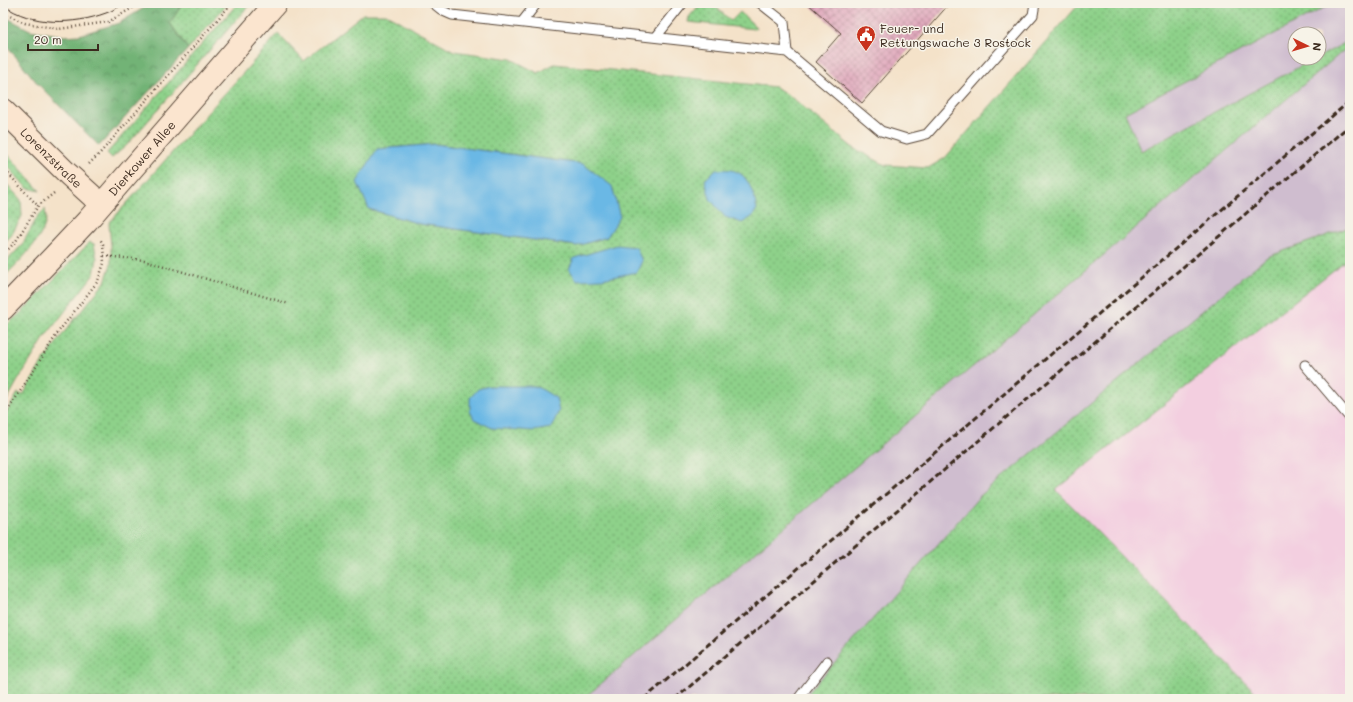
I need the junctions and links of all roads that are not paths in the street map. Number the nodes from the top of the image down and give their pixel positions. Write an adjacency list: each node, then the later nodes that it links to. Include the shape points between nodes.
1 (276, 3): 11 (main road, Dierkower Allee)
2 (433, 3): 7 (lane, via 452,14)
3 (537, 3): 7 (lane)
4 (683, 3): 8 (lane)
5 (760, 3): 9 (lane, via 784,22)
6 (1035, 3): 9 (lane, via 1033,15 927,134 907,139 881,131)
7 (522, 22): 8 (lane)
8 (656, 37): 9 (lane)
9 (787, 52)
10 (3, 110): 11 (main road, Lorenzstraße)
11 (101, 204): 12 (main road, Dierkower Allee)
12 (3, 309)
13 (1304, 365): 14 (lane)
14 (1350, 418)
15 (827, 661): 16 (lane)
16 (798, 699)

